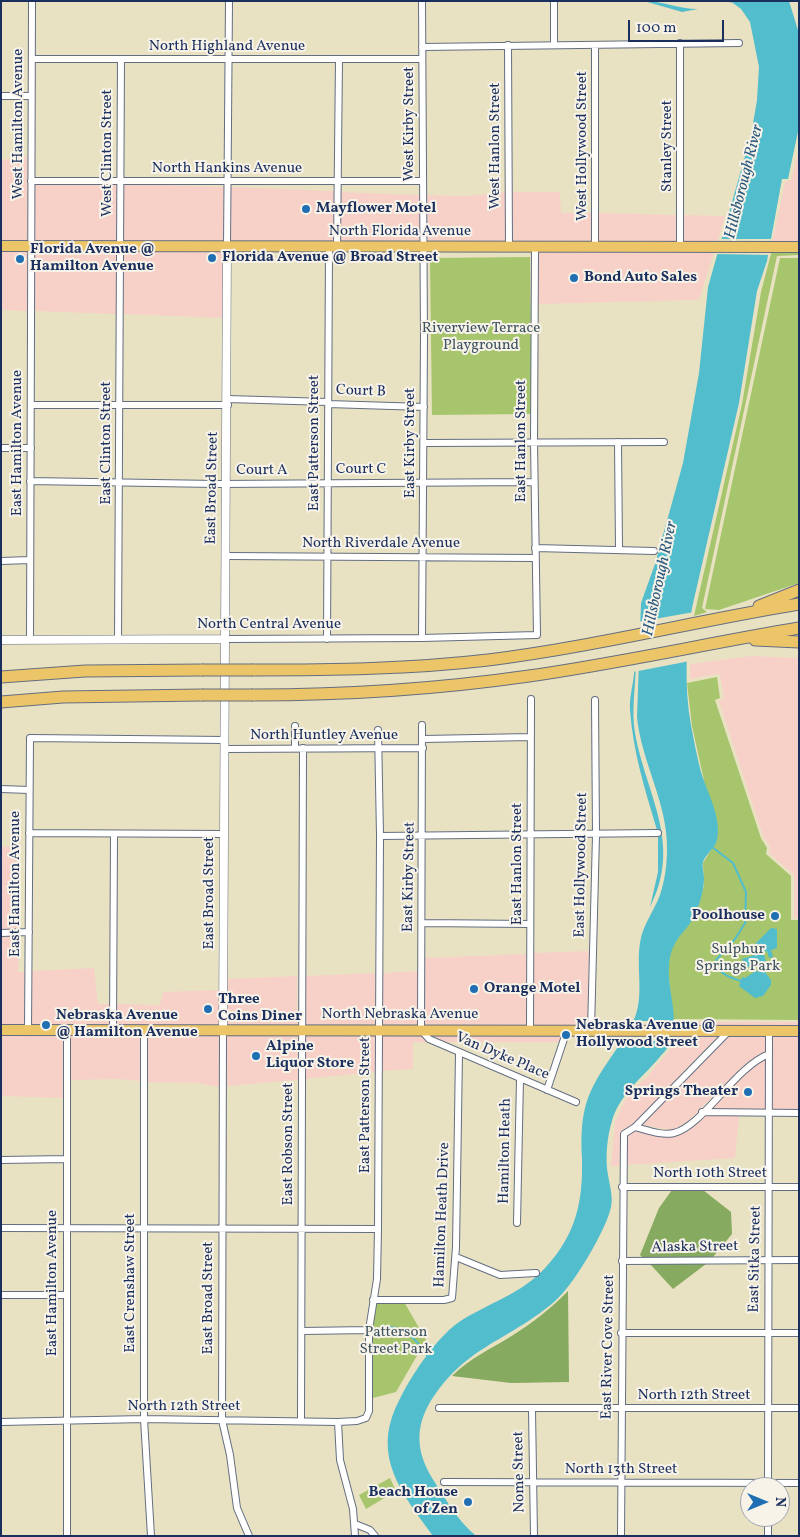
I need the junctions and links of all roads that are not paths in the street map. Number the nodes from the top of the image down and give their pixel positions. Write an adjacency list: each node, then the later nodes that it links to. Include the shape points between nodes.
1 (32, 1): 11 (street, West Hamilton Avenue)
2 (229, 1): 13 (street)
3 (422, 1): 10 (street, West Kirby Street)
4 (554, 1): 6 (street)
5 (738, 43): 7 (street)
6 (554, 44): 8 (street); 9 (street)
7 (680, 44): 9 (street); 33 (street, Stanley Street)
8 (508, 45): 10 (street); 29 (street, West Hanlon Street)
9 (595, 45): 31 (street, West Hollywood Street)
10 (422, 47): 15 (street, West Kirby Street)
11 (32, 59): 12 (street, North Highland Avenue); 17 (street, West Hamilton Avenue)
12 (122, 59): 13 (street, North Highland Avenue); 19 (street, West Clinton Street)
13 (229, 59): 14 (street, North Highland Avenue); 21 (street)
14 (339, 59): 15 (street, North Highland Avenue); 22 (street, East Patterson Street)
15 (422, 59): 20 (street, West Kirby Street)
16 (1, 96): 17 (street)
17 (31, 96): 18 (street, West Hamilton Avenue)
18 (31, 180): 19 (street, North Hankins Avenue); 24 (street, West Hamilton Avenue)
19 (120, 181): 21 (street, North Hankins Avenue); 25 (street, West Clinton Street)
20 (423, 181): 22 (street, North Hankins Avenue); 28 (street, West Kirby Street)
21 (228, 182): 22 (street, North Hankins Avenue); 26 (street)
22 (338, 182): 27 (street, East Patterson Street)
23 (1, 246): 24 (main road, North Florida Avenue)
24 (30, 246): 25 (main road, North Florida Avenue); 36 (street, East Hamilton Avenue)
25 (120, 246): 26 (main road, North Florida Avenue); 37 (street, East Clinton Street)
26 (227, 246): 27 (main road, North Florida Avenue); 34 (street, East Broad Street)
27 (333, 247): 28 (main road, North Florida Avenue); 35 (street, East Patterson Street)
28 (424, 247): 29 (main road, North Florida Avenue); 38 (street, East Kirby Street)
29 (509, 247): 30 (main road, North Florida Avenue)
30 (535, 247): 31 (main road, North Florida Avenue); 39 (street, East Hanlon Street)
31 (595, 247): 33 (main road, North Florida Avenue)
32 (799, 247): 33 (main road, North Florida Avenue)
33 (680, 248)
34 (228, 402): 35 (street, Court B); 37 (street, Court B); 50 (street, East Broad Street)
35 (328, 403): 38 (street, Court B); 47 (street, East Patterson Street)
36 (31, 405): 37 (street, Court B); 44 (street, East Hamilton Avenue)
37 (120, 405): 46 (street, East Clinton Street)
38 (424, 407): 42 (street, East Kirby Street)
39 (534, 442): 40 (street); 42 (street); 48 (street, East Hanlon Street)
40 (618, 442): 41 (street); 52 (street)
41 (664, 442)
42 (424, 443): 49 (street, East Kirby Street)
43 (1, 448): 44 (street)
44 (31, 448): 45 (street, East Hamilton Avenue)
45 (30, 481): 46 (street, Court A); 58 (street, East Hamilton Avenue)
46 (119, 482): 50 (street, Court A); 71 (street, East Clinton Street)
47 (328, 482): 49 (street, Court C); 50 (street, Court A); 55 (street, East Patterson Street)
48 (534, 482): 49 (street, Court C); 51 (street, East Hanlon Street)
49 (424, 483): 56 (street, East Kirby Street)
50 (227, 484): 54 (street, East Broad Street)
51 (535, 548): 52 (street); 57 (street, East Hanlon Street)
52 (619, 549): 53 (street)
53 (654, 551)
54 (226, 556): 55 (street, North Riverdale Avenue); 66 (street, East Broad Street)
55 (327, 556): 56 (street, North Riverdale Avenue); 67 (street, East Patterson Street)
56 (423, 557): 57 (street, North Riverdale Avenue); 65 (street, East Kirby Street)
57 (535, 558): 64 (street, East Hanlon Street)
58 (30, 560): 59 (street); 70 (street, East Hamilton Avenue)
59 (1, 561)
60 (799, 590): 62 (highway)
61 (799, 604): 62 (highway)
62 (738, 614): 73 (highway, bridge, via 572,647 443,664 328,670 85,671)
63 (799, 628): 68 (highway)
64 (537, 635): 65 (street, North Central Avenue)
65 (422, 638): 67 (street, North Central Avenue)
66 (226, 639): 67 (street, North Central Avenue); 71 (street, North Central Avenue); 82 (street, East Broad Street)
67 (327, 639)
68 (733, 639): 72 (highway); 76 (highway, bridge, via 476,683 362,694 63,697)
69 (1, 640): 70 (street, North Central Avenue)
70 (30, 640): 71 (street, North Central Avenue)
71 (118, 640)
72 (799, 642)
73 (1, 677)
74 (531, 699): 80 (street, East Hanlon Street)
75 (595, 700): 94 (street, East Hollywood Street)
76 (1, 702)
77 (422, 725): 81 (street, East Kirby Street)
78 (295, 726): 83 (street)
79 (378, 730): 85 (street, East Patterson Street)
80 (531, 737): 81 (street); 96 (street, East Hanlon Street)
81 (423, 739): 86 (street, East Kirby Street)
82 (225, 740): 87 (street, East Broad Street); 89 (street, East Hamilton Avenue, via 30,738)
83 (295, 748): 84 (street, North Huntley Avenue); 87 (street, North Huntley Avenue)
84 (303, 748): 85 (street, North Huntley Avenue); 108 (street, East Robson Street)
85 (378, 748): 86 (street, North Huntley Avenue); 97 (street, East Patterson Street)
86 (423, 748): 95 (street, East Kirby Street)
87 (225, 749): 93 (street, East Broad Street)
88 (1, 790): 89 (street)
89 (29, 790): 90 (street, East Hamilton Avenue)
90 (29, 832): 92 (street); 100 (street, East Hamilton Avenue)
91 (658, 833): 94 (street)
92 (114, 834): 93 (street); 105 (street)
93 (224, 834): 107 (street, East Broad Street)
94 (596, 834): 96 (street); 113 (street, East Hollywood Street)
95 (423, 835): 96 (street); 97 (street); 98 (street, East Kirby Street)
96 (532, 835): 99 (street, East Hanlon Street)
97 (380, 836): 109 (street, East Patterson Street)
98 (422, 923): 99 (street); 110 (street, East Kirby Street)
99 (530, 924): 111 (street, East Hanlon Street)
100 (29, 932): 101 (street); 103 (street, East Hamilton Avenue)
101 (1, 933)
102 (1, 1030): 103 (main road, North Nebraska Avenue)
103 (28, 1030): 104 (main road, North Nebraska Avenue)
104 (67, 1030): 105 (main road, North Nebraska Avenue); 126 (street, East Hamilton Avenue)
105 (113, 1030): 106 (main road, North Nebraska Avenue)
106 (144, 1030): 107 (main road, North Nebraska Avenue); 134 (street, East Crenshaw Street)
107 (223, 1030): 108 (main road, North Nebraska Avenue); 135 (street, East Broad Street)
108 (301, 1030): 109 (main road, North Nebraska Avenue); 136 (street, East Robson Street)
109 (378, 1030): 110 (main road, North Nebraska Avenue); 137 (street, East Patterson Street)
110 (421, 1030): 111 (main road, North Nebraska Avenue); 117 (street, Van Dyke Place, via 429,1039)
111 (530, 1030): 112 (main road, North Nebraska Avenue)
112 (567, 1030): 113 (main road, North Nebraska Avenue); 120 (street)
113 (591, 1030): 114 (main road, North Nebraska Avenue)
114 (729, 1031): 115 (main road, North Nebraska Avenue); 125 (street)
115 (769, 1031): 116 (main road, North Nebraska Avenue); 118 (street, East Sitka Street)
116 (799, 1031)
117 (459, 1053): 119 (street, Van Dyke Place); 138 (street, Hamilton Heath Drive)
118 (769, 1054): 122 (street, via 750,1064); 123 (street, East Sitka Street)
119 (520, 1079): 120 (street, Van Dyke Place); 131 (street, Hamilton Heath)
120 (547, 1090): 121 (street, Van Dyke Place)
121 (576, 1102)
122 (702, 1112): 123 (street); 125 (street, via 674,1133)
123 (769, 1113): 124 (street); 129 (street, East Sitka Street)
124 (799, 1113)
125 (635, 1127): 128 (street, East River Cove Street, via 624,1134)
126 (66, 1159): 127 (street); 133 (street, East Hamilton Avenue)
127 (1, 1160)
128 (622, 1187): 129 (street, North 10th Street); 141 (street, East River Cove Street)
129 (770, 1187): 130 (street, North 10th Street); 139 (street, East Sitka Street)
130 (799, 1187)
131 (517, 1223)
132 (1, 1228): 133 (street)
133 (66, 1228): 134 (street); 144 (street, East Hamilton Avenue)
134 (144, 1228): 135 (street); 158 (street, East Crenshaw Street)
135 (223, 1228): 136 (street); 159 (street, East Broad Street)
136 (302, 1229): 137 (street); 146 (street, East Robson Street)
137 (378, 1229): 145 (street, East Patterson Street)
138 (456, 1257): 142 (street, via 500,1275); 145 (street, Hamilton Heath Drive, via 452,1298)
139 (768, 1260): 140 (street, Alaska Street); 141 (street, Alaska Street); 149 (street, East Sitka Street)
140 (799, 1260)
141 (622, 1261): 148 (street, East River Cove Street)
142 (536, 1273)
143 (1, 1295): 144 (street)
144 (66, 1295): 157 (street, East Hamilton Avenue)
145 (373, 1300): 147 (street, East Patterson Street)
146 (302, 1330): 147 (street); 160 (street, East Robson Street)
147 (369, 1330): 156 (street, East Patterson Street, via 369,1411)
148 (621, 1333): 149 (street); 152 (street, East River Cove Street)
149 (768, 1334): 150 (street); 155 (street, East Sitka Street)
150 (799, 1334)
151 (439, 1408): 154 (street, North 12th Street)
152 (620, 1408): 154 (street, North 12th Street); 155 (street, North 12th Street); 164 (street, East River Cove Street)
153 (799, 1408): 155 (street, North 12th Street)
154 (532, 1409): 166 (street, Nome Street)
155 (767, 1409): 163 (street, East Sitka Street)
156 (366, 1418): 162 (street, North 12th Street)
157 (66, 1419): 158 (street, North 12th Street); 161 (street, North 12th Street); 169 (street, East Hamilton Avenue)
158 (144, 1419): 159 (street, North 12th Street); 170 (street, East Crenshaw Street)
159 (222, 1420): 160 (street, North 12th Street); 171 (street, East Broad Street, via 237,1508)
160 (301, 1420): 162 (street, North 12th Street)
161 (1, 1422)
162 (338, 1422): 168 (street, via 340,1460)
163 (768, 1477)
164 (621, 1481): 166 (street, North 13th Street); 167 (street, North 13th Street); 175 (street, East River Cove Street)
165 (444, 1482): 166 (street, North 13th Street)
166 (533, 1482): 174 (street, Nome Street)
167 (740, 1484)
168 (355, 1524): 172 (street); 173 (street, via 370,1530)
169 (68, 1536)
170 (151, 1536)
171 (249, 1536)
172 (355, 1536)
173 (375, 1536)
174 (534, 1536)
175 (621, 1536)

